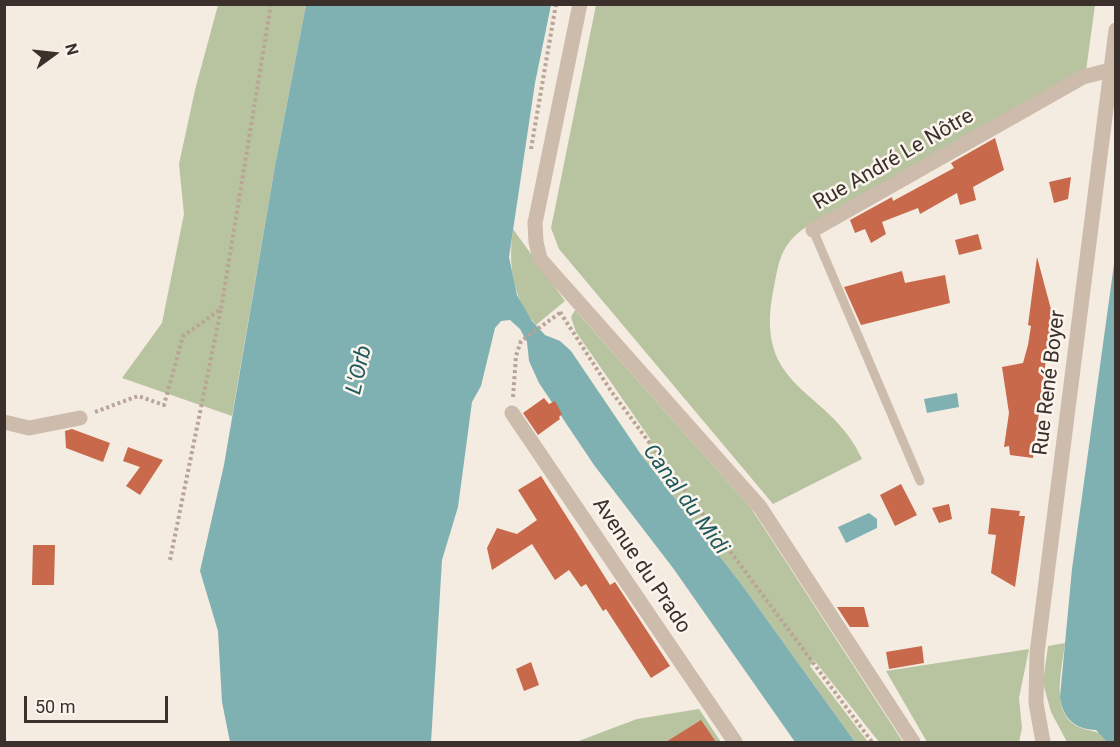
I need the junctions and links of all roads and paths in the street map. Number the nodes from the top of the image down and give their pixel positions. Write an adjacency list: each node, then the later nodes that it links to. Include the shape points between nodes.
1 (272, 4): 8 (path)
2 (556, 4): 6 (path)
3 (580, 4): 18 (street, via 535,223 540,259 760,507)
4 (1116, 30): 5 (street, Rue René Boyer)
5 (1110, 70): 7 (street, Rue André Le Nôtre, via 1083,76); 19 (street, Rue René Boyer, via 1037,653 1036,703)
6 (530, 154)
7 (813, 230): 14 (lane, Rue André Le Nôtre)
8 (221, 309): 12 (path, via 183,336 164,405 138,396); 15 (path)
9 (560, 312): 17 (path, via 611,391)
10 (551, 319): 11 (path, via 521,341 516,356)
11 (512, 413): 16 (street, Avenue du Prado)
12 (80, 417): 13 (street, via 29,428)
13 (4, 422)
14 (920, 481)
15 (170, 560)
16 (735, 742)
17 (872, 742)
18 (913, 742)
19 (1043, 742)

